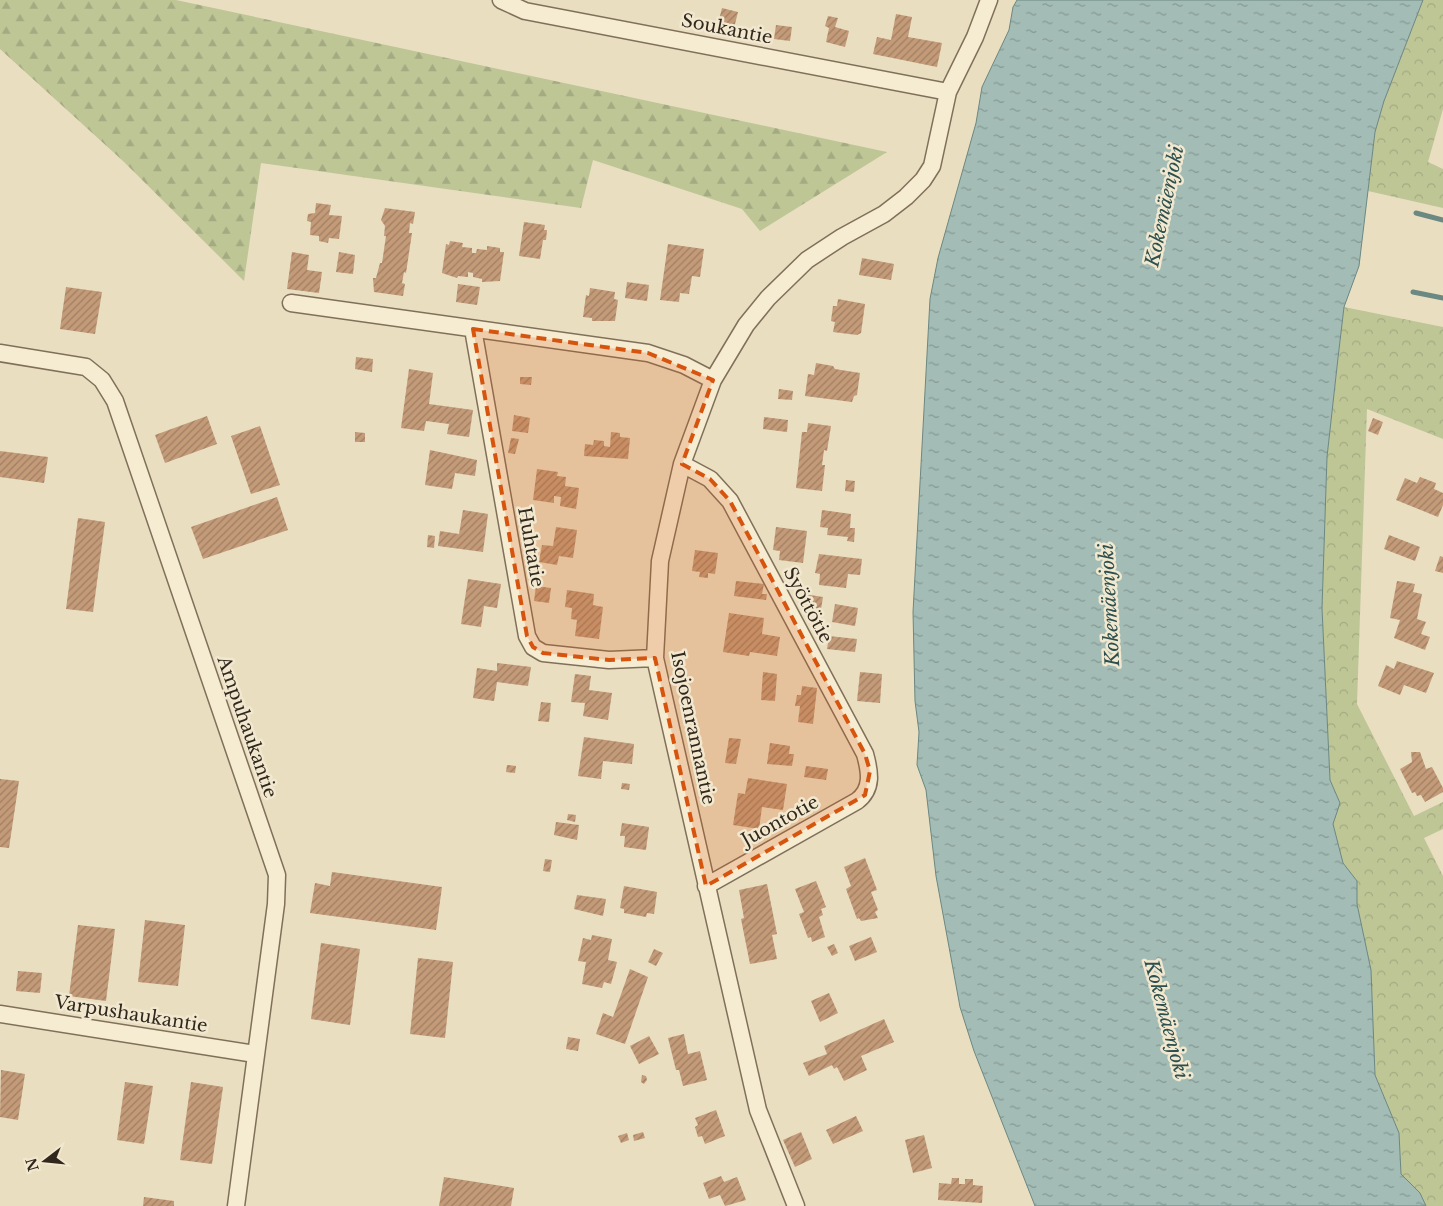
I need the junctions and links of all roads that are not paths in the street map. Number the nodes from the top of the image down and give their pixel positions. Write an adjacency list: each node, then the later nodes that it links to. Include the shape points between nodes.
1 (501, 0): 3 (street, Soukantie, via 525,11)
2 (989, 0): 3 (street, Isojoenrannantie)
3 (948, 92): 7 (street, Isojoenrannantie, via 932,166 923,180 884,214 807,260 746,325)
4 (291, 303): 5 (street)
5 (473, 329): 7 (street, via 648,353 684,365); 9 (street, Huhtatie, via 527,636 533,647 543,653 609,660)
6 (0, 353): 13 (street, Ampuhaukantie, via 86,367 102,380 115,401 277,875 276,904)
7 (713, 380): 8 (street, Isojoenrannantie)
8 (682, 464): 9 (street, Isojoenrannantie, via 660,561); 10 (street, Syöttötie, via 710,479 730,501 865,754 870,771)
9 (655, 658): 11 (street, Isojoenrannantie)
10 (868, 786): 11 (street, Juontotie, via 865,795 857,801)
11 (706, 886): 15 (street, Isojoenrannantie, via 758,1110)
12 (0, 1014): 13 (street, Varpushaukantie)
13 (255, 1054): 14 (street, Ampuhaukantie)
14 (236, 1206)
15 (796, 1206)

